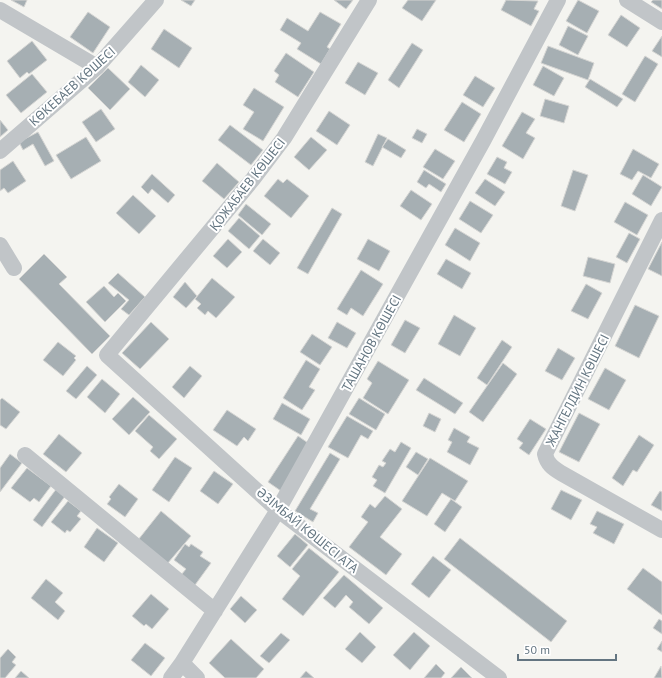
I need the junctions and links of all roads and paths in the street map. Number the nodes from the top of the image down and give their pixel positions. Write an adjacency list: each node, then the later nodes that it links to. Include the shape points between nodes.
1 (156, 0): 7 (street, КӨКЕБАЕВ КӨШЕСІ)
2 (369, 0): 12 (street, ҚОЖАБАЕВ КӨШЕСІ, via 284,138)
3 (558, 0): 14 (street, ТАШАНОВ КӨШЕСІ, via 483,141)
4 (627, 0): 6 (street)
5 (0, 10): 7 (street)
6 (662, 22)
7 (97, 67): 8 (street, КӨКЕБАЕВ КӨШЕСІ)
8 (0, 151)
9 (662, 220): 15 (street, ЖАНГЕЛДИН КӨШЕСІ, via 546,454 546,460 561,473)
10 (0, 245): 11 (street)
11 (14, 268)
12 (107, 355): 14 (street, ӘЗІМБАЙ КӨШЕСІ АТА)
13 (25, 455): 16 (street)
14 (278, 510): 16 (street, ТАШАНОВ КӨШЕСІ); 20 (street, ӘЗІМБАЙ КӨШЕСІ АТА)
15 (662, 530)
16 (215, 611): 17 (street, ТАШАНОВ КӨШЕСІ)
17 (182, 663): 18 (street, ТАШАНОВ КӨШЕСІ); 19 (street)
18 (171, 678)
19 (197, 678)
20 (499, 678)

